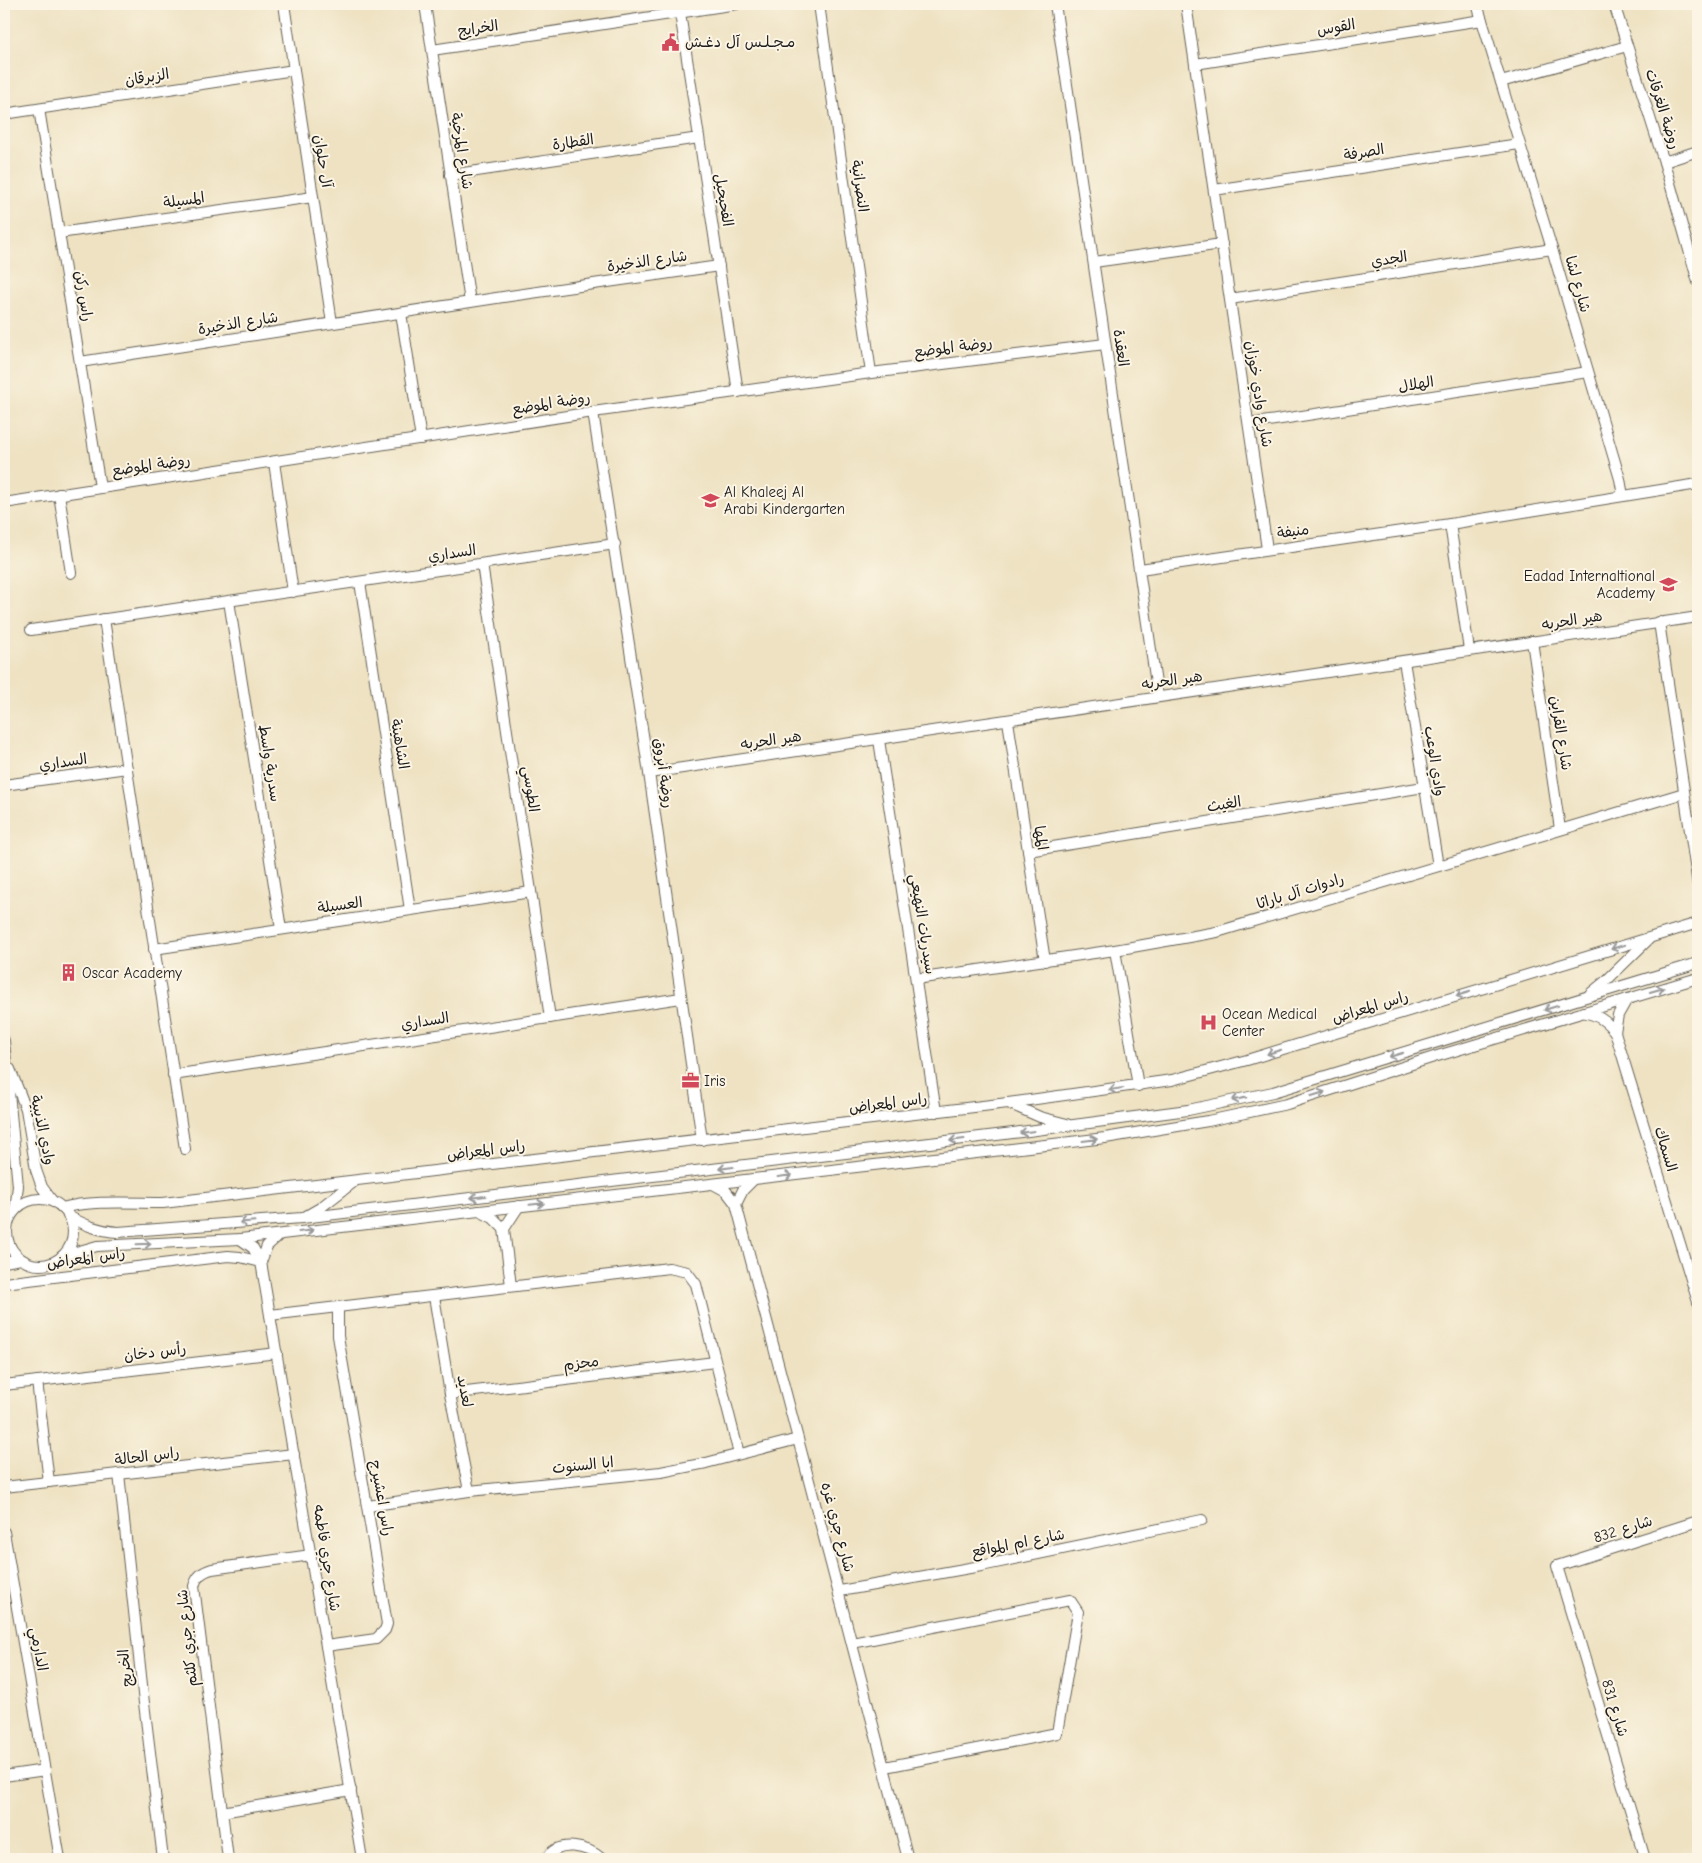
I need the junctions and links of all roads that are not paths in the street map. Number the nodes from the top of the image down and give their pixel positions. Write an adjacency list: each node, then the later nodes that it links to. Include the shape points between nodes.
1 (284, 4): 14 (street, آل حلوان)
2 (425, 4): 12 (street, شارع المرخية)
3 (737, 4): 9 (street, الخرايج)
4 (819, 4): 37 (street, النصرانية)
5 (1055, 4): 28 (street, العقدة)
6 (1186, 4): 13 (street, شارع وادي خوزان)
7 (1476, 4): 10 (street, شارع لشا)
8 (1614, 4): 11 (street, روضة الغرقات)
9 (680, 13): 12 (street, الخرايج); 18 (street, الفحيحيل)
10 (1482, 20): 13 (street, القوس); 15 (street, شارع لشا)
11 (1627, 46): 15 (street); 21 (street, روضة الغرقات)
12 (432, 50): 22 (street, شارع المرخية)
13 (1195, 64): 23 (street, شارع وادي خوزان)
14 (294, 70): 16 (street, الزبرقان); 24 (street, آل حلوان)
15 (1501, 82): 19 (street, شارع لشا)
16 (39, 109): 17 (street, الزبرقان); 25 (street, راس ركن)
17 (4, 114)
18 (699, 138): 22 (street, القطارة); 29 (street, الفحيحيل)
19 (1519, 144): 23 (street, الصرفة); 27 (street, شارع لشا)
20 (1698, 151): 21 (street)
21 (1664, 162): 30 (street, روضة الغرقات)
22 (450, 174): 32 (street, شارع المرخية)
23 (1214, 190): 26 (street, شارع وادي خوزان)
24 (313, 197): 25 (street, المسيلة); 34 (street, آل حلوان)
25 (59, 234): 36 (street, راس ركن)
26 (1222, 244): 28 (street); 31 (street, شارع وادي خوزان)
27 (1552, 249): 31 (street, الجدي); 38 (street, شارع لشا)
28 (1094, 262): 35 (street, العقدة)
29 (719, 266): 32 (street, شارع الذخيرة); 39 (street, الفحيحيل)
30 (1698, 282)
31 (1230, 299): 41 (street, شارع وادي خوزان)
32 (470, 302): 33 (street, شارع الذخيرة)
33 (401, 313): 34 (street, شارع الذخيرة); 42 (street)
34 (332, 323): 36 (street, شارع الذخيرة)
35 (1105, 344): 37 (street, روضة الموضع); 53 (street, العقدة)
36 (80, 362): 45 (street, راس ركن)
37 (871, 372): 39 (street, روضة الموضع)
38 (1588, 372): 41 (street, الهلال); 47 (street, شارع لشا)
39 (738, 392): 40 (street, روضة الموضع)
40 (593, 412): 42 (street, روضة الموضع); 50 (street, روضة أبروق)
41 (1249, 424): 51 (street, شارع وادي خوزان)
42 (421, 439): 43 (street, روضة الموضع)
43 (274, 462): 45 (street, روضة الموضع); 56 (street)
44 (1698, 484): 47 (street, منيفة)
45 (100, 487): 46 (street, روضة الموضع)
46 (59, 494): 48 (street, روضة الموضع); 54 (street)
47 (1623, 496): 49 (street, منيفة)
48 (4, 503)
49 (1450, 524): 51 (street, منيفة); 63 (street)
50 (615, 544): 52 (street, السداري); 69 (street, روضة أبروق)
51 (1267, 549): 53 (street, منيفة)
52 (482, 564): 55 (street, السداري); 77 (street, الطوسي)
53 (1140, 569): 65 (street, العقدة)
54 (71, 574)
55 (360, 582): 56 (street, السداري); 78 (street, الشاهينة)
56 (293, 592): 57 (street, السداري)
57 (229, 601): 59 (street, السداري); 80 (street, سدرية واسط)
58 (1698, 618): 60 (street, هير الحربه)
59 (104, 619): 61 (street, السداري); 68 (street)
60 (1659, 622): 62 (street, هير الحربه); 72 (street)
61 (31, 630)
62 (1532, 642): 63 (street, هير الحربه); 73 (street, شارع القراين)
63 (1469, 650): 64 (street, هير الحربه)
64 (1404, 661): 65 (street, هير الحربه); 71 (street, وادي الوعب)
65 (1158, 697): 66 (street, هير الحربه)
66 (1008, 721): 67 (street, هير الحربه); 74 (street, المها)
67 (880, 740): 69 (street, هير الحربه); 87 (street, سيدريات النهيعي)
68 (127, 768): 70 (street, السداري); 82 (street)
69 (649, 773): 88 (street, روضة أبروق)
70 (4, 785)
71 (1424, 787): 74 (street, الغيث); 75 (street, وادي الوعب)
72 (1684, 793): 73 (street, رادوات آل باراثا); 76 (street)
73 (1560, 829): 75 (street, رادوات آل باراثا)
74 (1028, 851): 84 (street, المها)
75 (1438, 866): 83 (street, رادوات آل باراثا, via 1217,932)
76 (1698, 885)
77 (531, 892): 78 (street, العسيلة); 92 (street, الطوسي)
78 (410, 910): 80 (street, العسيلة)
79 (1698, 923): 81 (street, راس المعراض)
80 (281, 929): 82 (street, العسيلة)
81 (1651, 937): 89 (street); 97 (street, راس المعراض, one-way to 97, via 1247,1060)
82 (154, 949): 96 (street)
83 (1115, 950): 84 (street, رادوات آل باراثا); 97 (street)
84 (1045, 961): 87 (street, رادوات آل باراثا)
85 (1698, 963): 89 (street, راس المعراض)
86 (1698, 978): 90 (street, راس المعراض, one-way to 86)
87 (916, 979): 99 (street, سيدريات النهيعي)
88 (681, 998): 92 (street, السداري); 101 (street, روضة أبروق)
89 (1584, 998): 100 (street, راس المعراض, one-way to 100, via 1272,1092 1188,1110)
90 (1627, 999): 91 (street, راس المعراض); 93 (street, via 1618,1014)
91 (1583, 1012): 93 (street, via 1601,1018); 103 (street, راس المعراض, one-way to 91, via 1105,1138 1208,1121 1287,1104)
92 (550, 1018): 96 (street, السداري)
93 (1615, 1032): 122 (street, السماك)
94 (4, 1041): 95 (street, وادي الذيبية)
95 (5, 1062): 108 (street, وادي الذيبية, via 26,1110 42,1187); 110 (street, وادي الذيبية, via 18,1186)
96 (173, 1075): 102 (street)
97 (1138, 1086): 98 (street, راس المعراض, one-way to 98)
98 (1008, 1103): 99 (street, راس المعراض); 100 (street, via 1040,1117)
99 (936, 1112): 101 (street, راس المعراض)
100 (1076, 1125): 111 (street, راس المعراض, one-way to 111)
101 (702, 1140): 104 (street, راس المعراض)
102 (185, 1149)
103 (754, 1179): 105 (street, راس المعراض); 106 (street)
104 (356, 1180): 108 (street, راس المعراض, via 163,1203 78,1205); 111 (street)
105 (712, 1184): 106 (street, via 726,1191); 107 (street, راس المعراض, one-way to 105)
106 (736, 1204): 130 (street, شارع جري غره)
107 (519, 1206): 109 (street, راس المعراض); 112 (street)
108 (61, 1209): 110 (street, via 43,1199 33,1200 23,1203); 111 (street, راس المعراض, one-way to 108, via 118,1232 101,1231 86,1225); 115 (street, via 72,1226 72,1237)
109 (479, 1211): 112 (street); 113 (street, راس المعراض, one-way to 109)
110 (10, 1217): 116 (street, via 7,1227 10,1245)
111 (302, 1218)
112 (504, 1229): 120 (street)
113 (279, 1235): 114 (street, راس المعراض); 118 (street, via 267,1246)
114 (240, 1240): 115 (street, راس المعراض, one-way to 114, via 97,1246); 118 (street, via 253,1248)
115 (62, 1256): 116 (street, via 42,1264)
116 (21, 1259): 117 (street)
117 (4, 1262)
118 (261, 1262): 119 (street, راس المعراض, via 228,1256); 124 (street, شارع جري فاطمه)
119 (4, 1283)
120 (511, 1286): 121 (street); 126 (street, via 669,1268 687,1272 696,1284)
121 (434, 1296): 123 (street); 129 (street, لعديد)
122 (1698, 1302)
123 (338, 1308): 124 (street); 137 (street, راس اعشيرج, via 338,1336)
124 (270, 1315): 125 (street, شارع جري فاطمه)
125 (277, 1353): 127 (street, رأس دخان); 131 (street, شارع جري فاطمه)
126 (715, 1362): 129 (street, محزم); 132 (street)
127 (37, 1381): 128 (street, رأس دخان); 134 (street)
128 (4, 1384)
129 (450, 1394): 136 (street, لعديد)
130 (798, 1439): 132 (street, ابا السنوت); 143 (street, شارع جري غره)
131 (294, 1454): 133 (street, راس الحالة); 141 (street, شارع جري فاطمه)
132 (739, 1454): 136 (street, ابا السنوت, via 661,1472)
133 (119, 1474): 134 (street, راس الحالة); 152 (street, الخريج)
134 (49, 1482): 135 (street, راس الحالة)
135 (4, 1488)
136 (468, 1491): 137 (street, ابا السنوت)
137 (368, 1506): 145 (street, راس اعشيرج, via 386,1618 385,1630 376,1639)
138 (1202, 1520): 143 (street, شارع ام المواقع)
139 (1698, 1521): 142 (street, شارع 832)
140 (4, 1532): 147 (street, الدارمي)
141 (311, 1555): 145 (street, شارع جري فاطمه); 150 (street, شارع جري كلثم, via 212,1569 204,1571 196,1580 194,1586)
142 (1557, 1566): 158 (street, شارع 831)
143 (840, 1591): 144 (street, شارع جري غره)
144 (852, 1643): 146 (street, شارع جري غره); 146 (street, via 1070,1600 1078,1612 1057,1734)
145 (326, 1646): 149 (street, شارع جري فاطمه)
146 (885, 1767): 157 (street, شارع جري غره)
147 (45, 1770): 148 (street); 151 (street, الدارمي)
148 (4, 1776)
149 (351, 1790): 150 (street); 154 (street, شارع جري فاطمه)
150 (222, 1812): 153 (street, شارع جري كلثم)
151 (60, 1859)
152 (164, 1859)
153 (228, 1859)
154 (362, 1859)
155 (546, 1859): 156 (street, via 556,1850 579,1847)
156 (602, 1859)
157 (908, 1859)
158 (1645, 1859)

